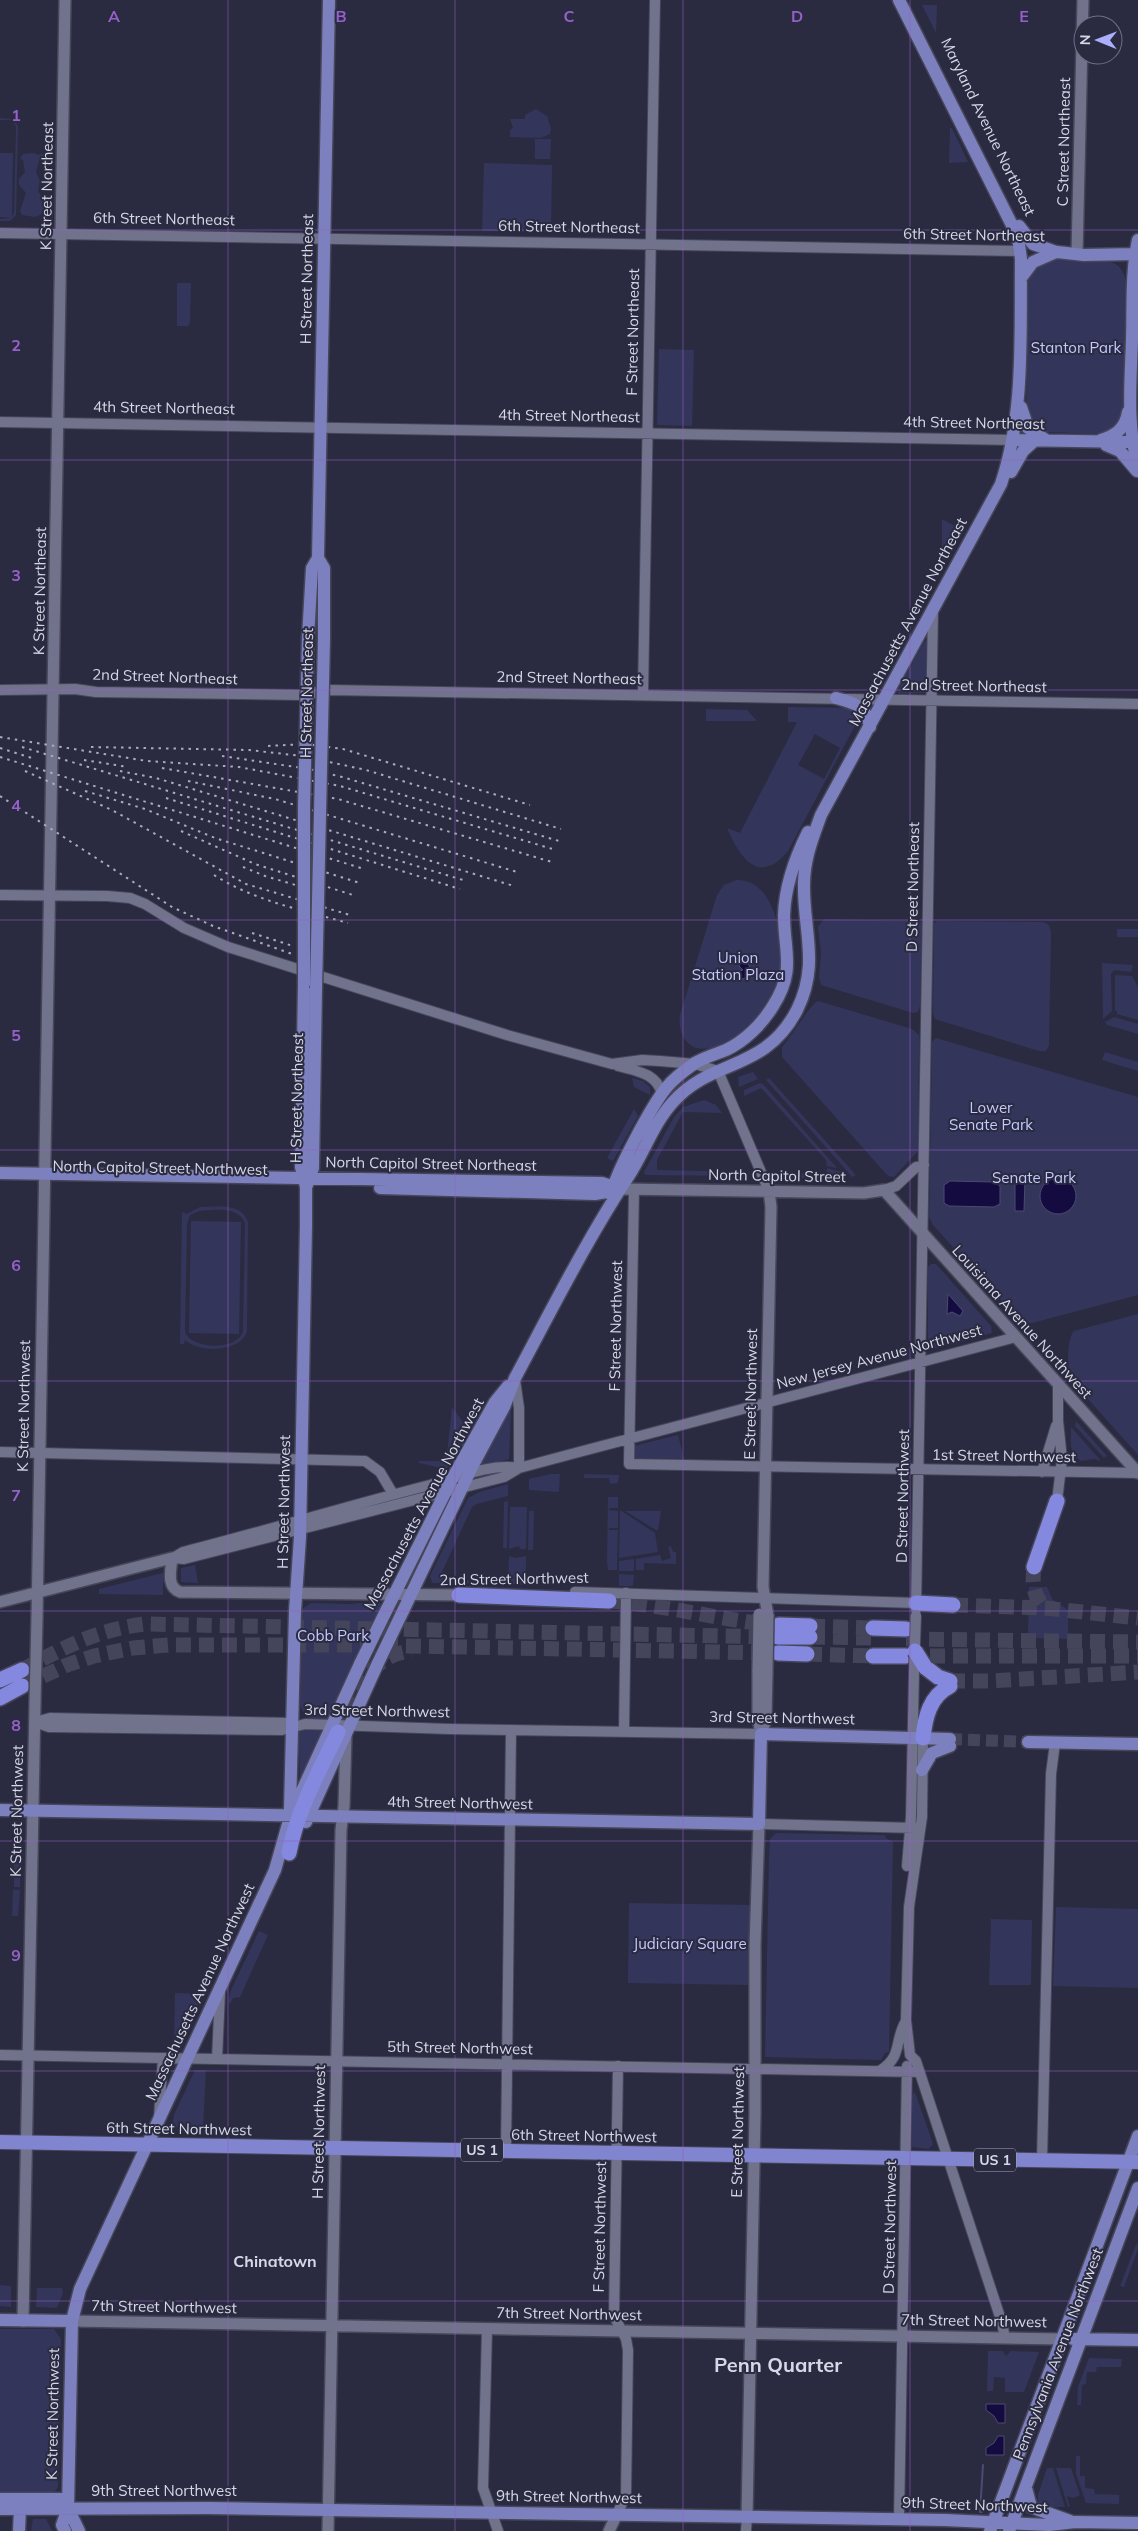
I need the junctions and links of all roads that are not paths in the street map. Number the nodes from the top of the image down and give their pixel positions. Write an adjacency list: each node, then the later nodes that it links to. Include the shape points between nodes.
1 (65, 0): 9 (main road, K Street Northeast)
2 (329, 0): 10 (main road, H Street Northeast)
3 (655, 0): 12 (street, F Street Northeast)
4 (899, 0): 13 (main road, Maryland Avenue Northeast, via 1016,234)
5 (906, 0): 14 (main road, Maryland Avenue Northeast, via 1021,231 1033,244)
6 (1082, 0): 15 (main road, C Street Northeast)
7 (1138, 228): 16 (main road)
8 (0, 233): 9 (street, 6th Street Northeast)
9 (61, 234): 10 (street, 6th Street Northeast); 22 (main road, K Street Northeast)
10 (324, 239): 12 (street, 6th Street Northeast); 23 (main road, H Street Northeast)
11 (1138, 240): 16 (main road)
12 (650, 245): 13 (street, 6th Street Northeast); 24 (street, F Street Northeast)
13 (1020, 251): 14 (main road, 6th Street Northeast); 17 (main road)
14 (1056, 252): 15 (main road, 6th Street Northeast); 17 (main road, via 1033,262)
15 (1077, 254): 16 (main road, 6th Street Northeast)
16 (1128, 255): 18 (main road); 18 (main road, via 1127,270)
17 (1021, 278): 19 (main road)
18 (1133, 293): 20 (main road)
19 (1018, 394): 25 (main road); 27 (main road, via 1026,426)
20 (1131, 397): 28 (main road, via 1122,428); 29 (main road)
21 (0, 422): 22 (street, 4th Street Northeast)
22 (58, 423): 23 (street, 4th Street Northeast); 35 (main road, K Street Northeast)
23 (320, 428): 24 (street, 4th Street Northeast); 33 (main road, H Street Northeast)
24 (646, 434): 25 (street, 4th Street Northeast); 37 (street, F Street Northeast)
25 (1014, 440): 26 (main road, 4th Street Northeast); 32 (main road, Massachusetts Avenue Northeast)
26 (1034, 441): 27 (main road, 4th Street Northeast); 32 (main road, via 1023,451)
27 (1048, 441): 28 (main road, 4th Street Northeast)
28 (1096, 442): 29 (main road, 4th Street Northeast); 31 (main road, via 1120,450)
29 (1135, 442): 30 (main road)
30 (1138, 464)
31 (1138, 472)
32 (1001, 484): 34 (main road, Massachusetts Avenue Northeast)
33 (318, 558): 46 (main road, H Street Northeast, bridge, via 324,568 324,639); 46 (main road, H Street Northeast, bridge, via 311,576 304,807)
34 (933, 610): 39 (main road, Massachusetts Avenue Northeast); 40 (street, D Street Northeast)
35 (54, 689): 36 (street, 2nd Street Northeast); 37 (street, 2nd Street Northeast, via 300,695 329,690); 45 (main road, K Street Northeast)
36 (0, 690)
37 (643, 694): 38 (street, 2nd Street Northeast)
38 (836, 698): 39 (street, 2nd Street Northeast); 42 (main road, via 859,705)
39 (885, 699): 40 (street, 2nd Street Northeast); 42 (main road, Massachusetts Avenue Northeast)
40 (933, 700): 41 (street, 2nd Street Northeast); 52 (street, D Street Northeast)
41 (1138, 704)
42 (870, 727): 43 (main road, Massachusetts Avenue Northeast)
43 (822, 815): 47 (main road, Massachusetts Avenue Northeast, via 809,831 793,866 786,894 788,956 782,989 762,1021); 50 (main road, Massachusetts Avenue Northeast, via 805,864 805,909 810,943 806,989 796,1012 767,1048)
44 (0, 895): 45 (street)
45 (50, 896): 48 (street, via 107,896 137,900 178,925 228,947); 54 (main road, K Street Northeast)
46 (310, 986): 56 (main road, H Street Northeast, via 312,1168)
47 (734, 1046): 49 (main road); 50 (main road)
48 (612, 1064): 49 (street, via 642,1060); 51 (street, via 652,1078 659,1084)
49 (695, 1064): 50 (street); 51 (main road, via 673,1080)
50 (718, 1071): 57 (main road, via 688,1087 671,1104); 60 (street)
51 (662, 1094): 57 (main road, via 617,1176)
52 (924, 1165): 59 (street, North Capitol Street, via 916,1166 896,1186); 61 (street, D Street Northwest)
53 (0, 1173): 54 (main road)
54 (45, 1178): 55 (main road, North Capitol Street Northwest); 56 (main road, North Capitol Street Northwest); 70 (main road, K Street Northwest)
55 (0, 1181)
56 (306, 1181): 57 (main road, North Capitol Street Northeast, via 500,1187 602,1183); 71 (main road, H Street Northwest)
57 (615, 1189): 58 (main road, North Capitol Street); 64 (main road, Massachusetts Avenue Northwest)
58 (634, 1189): 60 (main road, North Capitol Street); 68 (street, F Street Northwest)
59 (884, 1190): 60 (main road, North Capitol Street, via 864,1193); 61 (main road, Louisiana Avenue Northwest)
60 (769, 1191): 66 (main road, E Street Northwest)
61 (923, 1234): 62 (main road, Louisiana Avenue Northwest); 63 (street, D Street Northwest)
62 (1016, 1336): 63 (street, New Jersey Avenue Northwest); 65 (main road, Louisiana Avenue Northwest)
63 (921, 1361): 66 (street, New Jersey Avenue Northwest); 75 (street, D Street Northwest)
64 (515, 1378): 74 (street, via 519,1408); 79 (main road, Massachusetts Avenue Northwest, via 504,1407); 80 (main road, Massachusetts Avenue Northwest, via 495,1402)
65 (1058, 1385): 67 (street); 78 (main road, Louisiana Avenue Northwest)
66 (768, 1401): 68 (street, New Jersey Avenue Northwest); 73 (main road, E Street Northwest)
67 (1058, 1421): 76 (street); 77 (street, via 1062,1444)
68 (629, 1438): 72 (street, F Street Northwest); 74 (street, New Jersey Avenue Northwest)
69 (0, 1452): 70 (street)
70 (40, 1454): 71 (street); 87 (main road, K Street Northwest)
71 (302, 1459): 82 (street, via 365,1461 380,1472); 84 (main road, H Street Northwest)
72 (629, 1464): 73 (street, 1st Street Northwest)
73 (766, 1467): 75 (street, 1st Street Northwest); 93 (main road, E Street Northwest)
74 (519, 1468): 79 (street, New Jersey Avenue Northwest, via 505,1467); 80 (street, New Jersey Avenue Northwest, via 504,1477)
75 (919, 1470): 76 (street, 1st Street Northwest); 97 (street, D Street Northwest)
76 (1042, 1472): 77 (street, 1st Street Northwest)
77 (1060, 1472): 78 (street, 1st Street Northwest); 83 (street)
78 (1138, 1473)
79 (468, 1475): 80 (main road, Massachusetts Avenue Northwest)
80 (457, 1483): 81 (main road, Massachusetts Avenue Northwest); 82 (street, New Jersey Avenue Northwest); 91 (main road, Massachusetts Avenue Northwest)
81 (445, 1492): 84 (street, New Jersey Avenue Northwest); 90 (main road, Massachusetts Avenue Northwest)
82 (393, 1494): 84 (street, New Jersey Avenue Northwest)
83 (1057, 1501): 86 (highway)
84 (300, 1525): 85 (street, New Jersey Avenue Northwest, via 184,1559); 88 (main road, H Street Northwest)
85 (172, 1558): 87 (main road, New Jersey Avenue Northwest); 88 (main road, 2nd Street Northwest, via 171,1584 178,1591)
86 (1034, 1567)
87 (37, 1592): 95 (main road, New Jersey Avenue Northwest); 110 (main road, K Street Northwest, bridge)
88 (297, 1593): 90 (main road, 2nd Street Northwest); 111 (main road, H Street Northwest)
89 (626, 1593): 92 (street, 2nd Street Northwest, via 494,1591); 93 (street, 2nd Street Northwest); 114 (street)
90 (393, 1594): 91 (main road, 2nd Street Northwest); 112 (main road, Massachusetts Avenue Northwest, bridge, via 360,1664)
91 (411, 1594): 92 (main road, 2nd Street Northwest); 112 (main road, Massachusetts Avenue Northwest, bridge)
92 (459, 1595): 94 (highway)
93 (764, 1599): 97 (street, 2nd Street Northwest); 98 (main road, E Street Northwest)
94 (610, 1601)
95 (0, 1602)
96 (953, 1605): 97 (highway)
97 (916, 1609): 101 (street, D Street Northwest, bridge)
98 (771, 1623): 99 (highway); 115 (main road, E Street Northwest, bridge, via 758,1718)
99 (810, 1632)
100 (873, 1633): 101 (highway)
101 (908, 1644): 104 (highway); 106 (highway, bridge)
102 (778, 1653): 103 (highway)
103 (808, 1654)
104 (873, 1656)
105 (22, 1670): 107 (highway)
106 (920, 1670): 116 (street); 116 (highway, via 950,1683 930,1706)
107 (0, 1680)
108 (22, 1686): 109 (highway)
109 (0, 1698)
110 (35, 1722): 111 (street, 3rd Street Northwest, via 50,1718); 122 (main road, K Street Northwest)
111 (293, 1725): 112 (street, 3rd Street Northwest); 123 (main road, H Street Northwest)
112 (341, 1729): 113 (street, 3rd Street Northwest); 123 (highway); 124 (main road, H Street Northwest)
113 (511, 1730): 114 (street, 3rd Street Northwest); 125 (street)
114 (624, 1731): 115 (street, 3rd Street Northwest)
115 (762, 1734): 116 (main road, 3rd Street Northwest); 126 (main road, E Street Northwest)
116 (918, 1738): 120 (street); 120 (main road, 3rd Street Northwest, via 950,1743 932,1753); 127 (street)
117 (1028, 1742): 118 (main road)
118 (1051, 1743): 119 (main road); 156 (street)
119 (1138, 1744)
120 (922, 1770): 127 (street)
121 (0, 1810): 122 (main road, 4th Street Northwest)
122 (33, 1810): 123 (main road, 4th Street Northwest); 133 (main road, K Street Northwest)
123 (299, 1817): 124 (main road, 4th Street Northwest); 128 (highway); 129 (main road, Massachusetts Avenue Northwest)
124 (342, 1818): 125 (main road, 4th Street Northwest); 138 (main road, H Street Northwest)
125 (510, 1819): 126 (main road, 4th Street Northwest); 139 (street)
126 (759, 1824): 127 (street, 4th Street Northwest); 141 (main road, E Street Northwest)
127 (915, 1828): 131 (street, via 906,1876 909,1907)
128 (289, 1852): 129 (main road, Massachusetts Avenue Northwest)
129 (275, 1870): 130 (main road, Massachusetts Avenue Northwest)
130 (220, 1987): 136 (main road, Massachusetts Avenue Northwest); 137 (street)
131 (906, 2020): 134 (street); 142 (street, via 896,2057)
132 (0, 2055): 133 (street, 5th Street Northwest)
133 (29, 2055): 135 (street, 5th Street Northwest); 148 (main road, K Street Northwest)
134 (910, 2055): 143 (street, D Street Northwest); 144 (street)
135 (163, 2058): 136 (street, 5th Street Northwest); 145 (street)
136 (187, 2058): 137 (street, 5th Street Northwest); 145 (main road, Massachusetts Avenue Northwest)
137 (217, 2059): 138 (street, 5th Street Northwest)
138 (337, 2061): 139 (street, 5th Street Northwest); 150 (main road, H Street Northwest)
139 (507, 2064): 140 (street, 5th Street Northwest); 151 (street)
140 (618, 2066): 141 (street, 5th Street Northwest); 152 (street, F Street Northwest)
141 (755, 2068): 142 (street, 5th Street Northwest); 153 (main road, E Street Northwest)
142 (881, 2070): 143 (street, 5th Street Northwest)
143 (907, 2071): 144 (street, 5th Street Northwest); 154 (street, D Street Northwest)
144 (919, 2072): 155 (street)
145 (159, 2118): 149 (main road, Massachusetts Avenue Northwest)
146 (1138, 2136): 157 (main road, Pennsylvania Avenue Northwest)
147 (0, 2142): 148 (highway, 6th Street Northwest / US 1)
148 (27, 2142): 149 (highway, 6th Street Northwest / US 1); 160 (main road, K Street Northwest)
149 (147, 2144): 150 (highway, 6th Street Northwest / US 1); 161 (main road, Massachusetts Avenue Northwest, via 84,2280)
150 (335, 2148): 151 (highway, 6th Street Northwest / US 1); 162 (main road, H Street Northwest)
151 (506, 2151): 152 (highway, 6th Street Northwest / US 1)
152 (616, 2153): 153 (highway, 6th Street Northwest / US 1); 164 (street, F Street Northwest, via 614,2316)
153 (754, 2155): 154 (highway, 6th Street Northwest / US 1); 165 (main road, E Street Northwest)
154 (906, 2158): 155 (highway, 6th Street Northwest / US 1); 166 (street, D Street Northwest)
155 (948, 2159): 156 (highway, 6th Street Northwest / US 1); 167 (street)
156 (1042, 2161): 157 (highway, 6th Street Northwest / US 1)
157 (1133, 2162): 168 (main road, Pennsylvania Avenue Northwest)
158 (1138, 2188): 169 (main road, Pennsylvania Avenue Northwest)
159 (0, 2320): 160 (main road, 7th Street Northwest)
160 (23, 2321): 161 (main road, 7th Street Northwest)
161 (72, 2321): 162 (main road, 7th Street Northwest); 173 (main road, K Street Northwest)
162 (332, 2326): 163 (main road, 7th Street Northwest); 176 (main road, H Street Northwest)
163 (487, 2329): 164 (main road, 7th Street Northwest); 177 (street, via 483,2488)
164 (623, 2332): 165 (main road, 7th Street Northwest); 178 (street, F Street Northwest, via 628,2350 626,2495)
165 (751, 2334): 166 (main road, 7th Street Northwest); 179 (main road, E Street Northwest)
166 (903, 2336): 167 (main road, 7th Street Northwest); 180 (street, D Street Northwest)
167 (1005, 2338): 168 (main road, 7th Street Northwest)
168 (1062, 2339): 169 (main road, 7th Street Northwest); 183 (main road, Pennsylvania Avenue Northwest)
169 (1081, 2340): 170 (main road, 7th Street Northwest); 171 (main road, Pennsylvania Avenue Northwest)
170 (1138, 2340)
171 (1026, 2488): 181 (main road, via 1031,2507); 184 (main road, Pennsylvania Avenue Northwest)
172 (0, 2499): 173 (main road, 9th Street Northwest)
173 (68, 2504): 175 (main road, 9th Street Northwest); 176 (main road, 9th Street Northwest); 186 (main road, K Street Northwest, via 62,2525); 187 (main road)
174 (0, 2509): 175 (main road, 9th Street Northwest)
175 (20, 2509): 185 (main road)
176 (328, 2510): 177 (main road, 9th Street Northwest); 188 (main road, H Street Northwest)
177 (491, 2512): 178 (main road, 9th Street Northwest); 189 (street)
178 (617, 2514): 179 (main road, 9th Street Northwest); 190 (main road, F Street Northwest)
179 (747, 2516): 180 (main road, 9th Street Northwest); 191 (street, E Street Northwest)
180 (899, 2519): 183 (main road, 9th Street Northwest)
181 (1075, 2522): 182 (main road, 9th Street Northwest); 184 (main road, 9th Street Northwest)
182 (1138, 2523)
183 (992, 2526): 184 (main road, 9th Street Northwest)
184 (1011, 2527)
185 (19, 2531)
186 (65, 2531)
187 (79, 2531)
188 (328, 2531)
189 (498, 2531)
190 (609, 2531)
191 (746, 2531)

